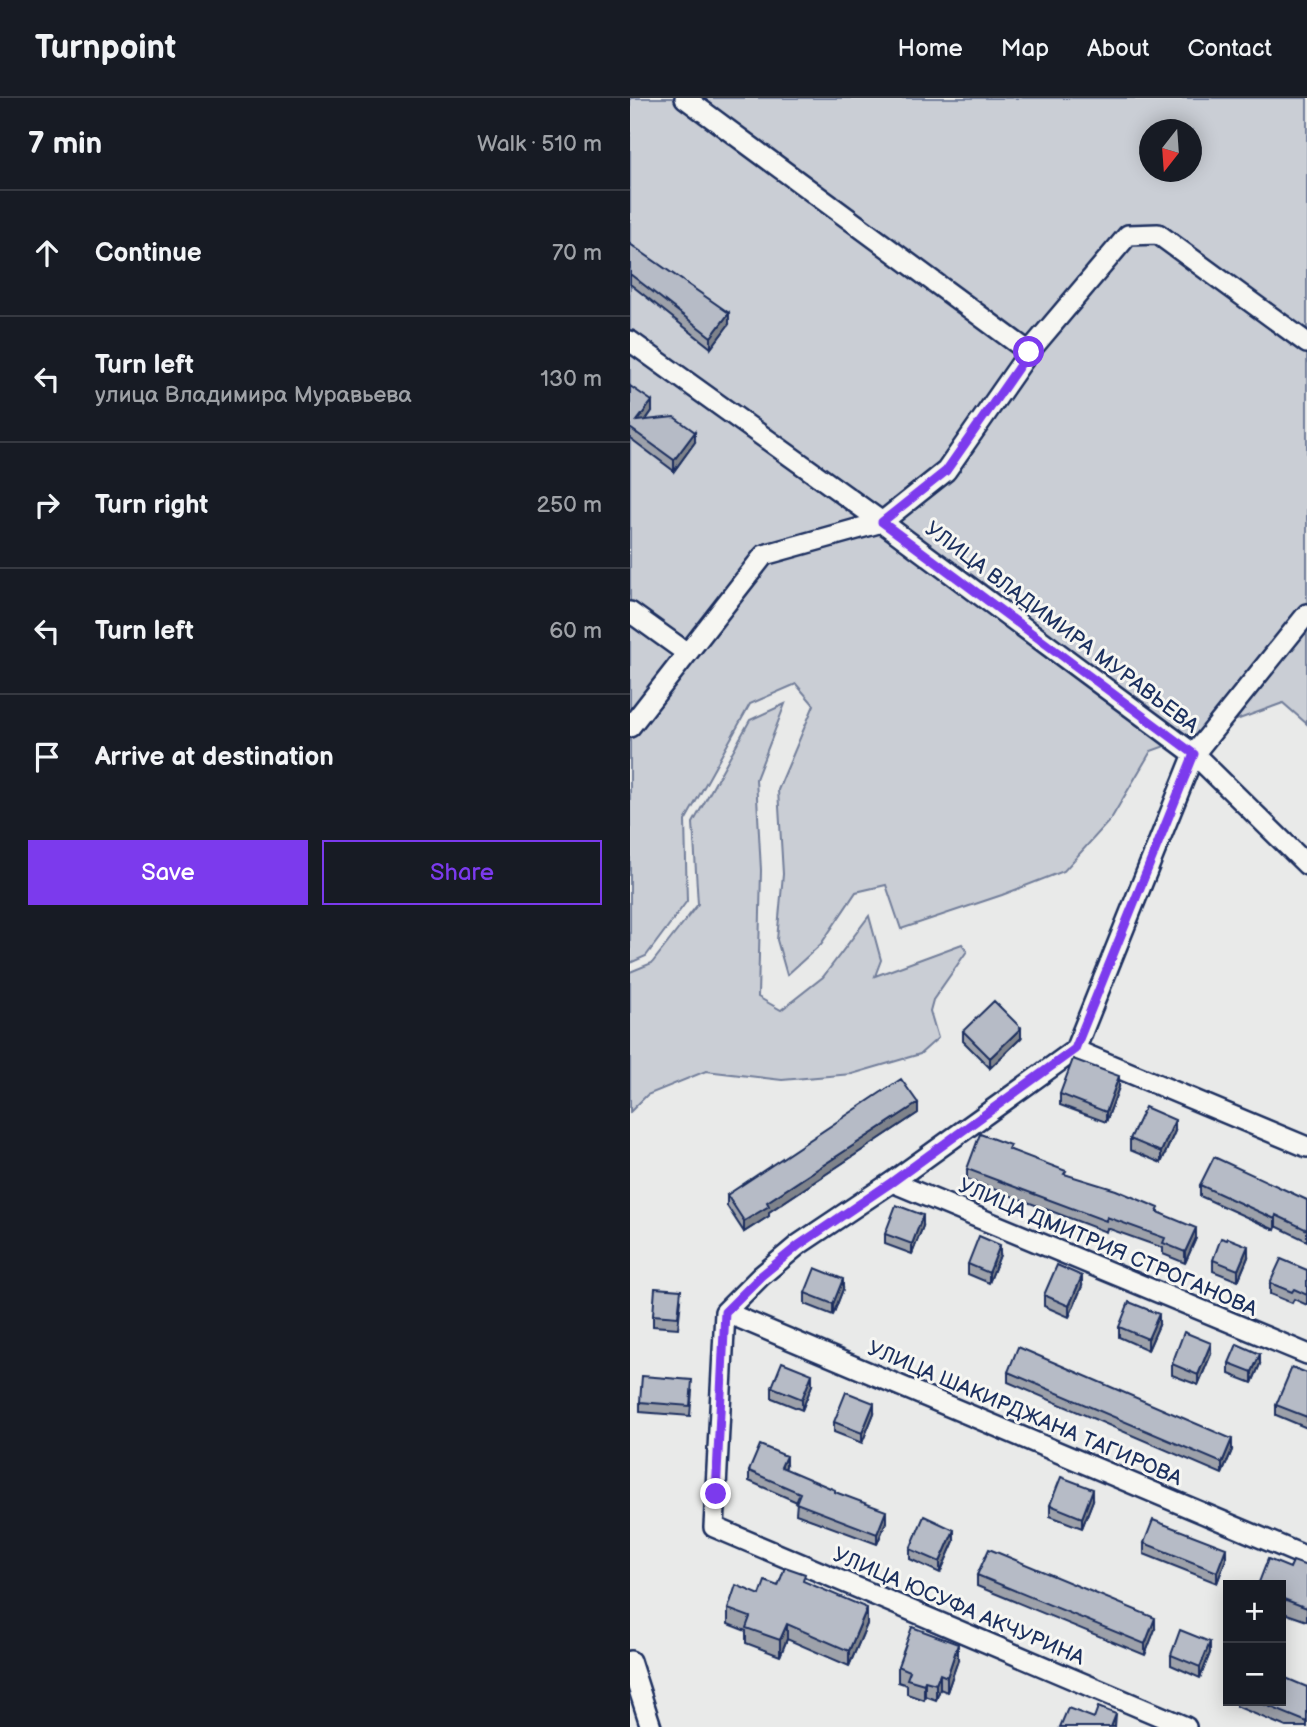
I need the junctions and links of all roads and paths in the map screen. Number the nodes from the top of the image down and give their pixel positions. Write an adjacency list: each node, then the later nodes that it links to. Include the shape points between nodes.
1 (685, 98): 4 (street)
2 (630, 341): 5 (street, УЛИЦА ВЛАДИМИРА МУРАВЬЕВА)
3 (1307, 343): 4 (street, via 1158,234 1128,235)
4 (1029, 352): 5 (street, via 946,471)
5 (882, 522): 8 (street, via 764,555); 10 (street, УЛИЦА ВЛАДИМИРА МУРАВЬЕВА)
6 (630, 611): 8 (street)
7 (1307, 614): 10 (street)
8 (687, 653): 9 (street)
9 (630, 727)
10 (1194, 754): 11 (street, УЛИЦА ВЛАДИМИРА МУРАВЬЕВА); 12 (street)
11 (1307, 865)
12 (1075, 1049): 13 (street); 14 (street)
13 (1307, 1147)
14 (892, 1182): 15 (street, via 799,1245); 16 (street, УЛИЦА ДМИТРИЯ СТРОГАНОВА)
15 (725, 1312): 17 (street, УЛИЦА ШАКИРДЖАНА ТАГИРОВА); 20 (street, УЛИЦА ЮСУФА АКЧУРИНА, via 714,1527)
16 (1307, 1354)
17 (1307, 1557)
18 (630, 1661): 19 (street)
19 (651, 1727)
20 (1186, 1727)

